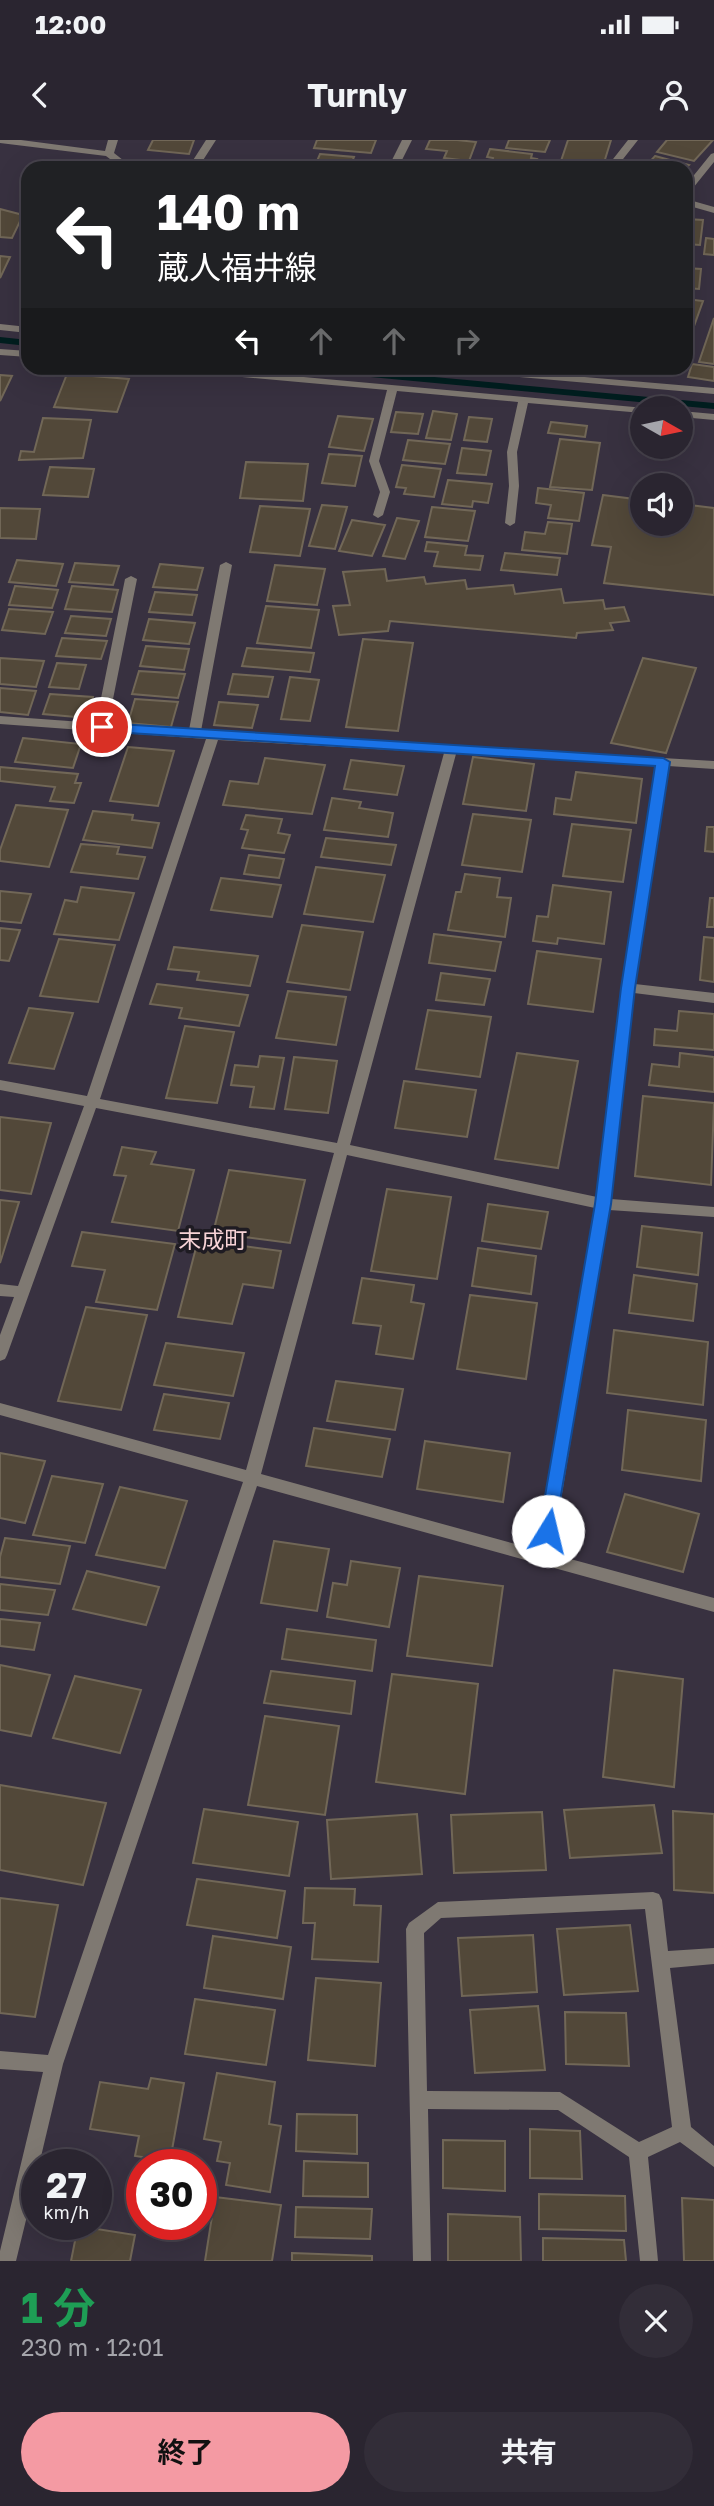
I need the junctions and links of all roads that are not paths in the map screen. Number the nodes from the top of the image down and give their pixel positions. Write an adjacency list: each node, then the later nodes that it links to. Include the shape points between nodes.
1 (113, 140): 6 (street)
2 (211, 140): 9 (street)
3 (407, 140): 10 (street)
4 (633, 140): 11 (street)
5 (0, 141): 6 (street)
6 (109, 154): 8 (street)
7 (714, 156): 12 (street)
8 (118, 161)
9 (198, 161)
10 (396, 161)
11 (616, 161)
12 (693, 182)
13 (693, 204): 14 (street)
14 (714, 210)
15 (0, 327): 16 (street)
16 (21, 329)
17 (0, 352): 18 (street)
18 (21, 354)
19 (255, 375): 21 (street)
20 (530, 375): 22 (street)
21 (393, 387): 23 (street); 27 (street, via 374,461 385,492)
22 (714, 391)
23 (524, 399): 24 (street); 28 (street, via 512,452)
24 (630, 409)
25 (693, 415): 26 (street)
26 (714, 417)
27 (378, 514)
28 (510, 523)
29 (226, 565): 33 (street)
30 (131, 579): 32 (street)
31 (1, 721): 32 (street)
32 (102, 727): 33 (street)
33 (194, 735): 34 (street)
34 (213, 736): 35 (street); 41 (street)
35 (451, 750): 36 (street); 42 (street)
36 (663, 762): 37 (street); 38 (street)
37 (714, 765)
38 (628, 988): 39 (street); 43 (street)
39 (714, 998)
40 (0, 1085): 41 (street)
41 (91, 1104): 42 (street); 46 (street)
42 (342, 1149): 43 (street); 49 (street)
43 (603, 1204): 44 (street); 50 (street)
44 (714, 1212)
45 (0, 1290): 46 (street)
46 (23, 1292): 47 (street)
47 (0, 1355)
48 (0, 1409): 49 (street)
49 (252, 1478): 50 (street); 55 (street)
50 (544, 1558): 51 (street)
51 (714, 1605)
52 (714, 1956): 53 (street)
53 (663, 1960): 56 (street, via 653,1900 438,1910 415,1929); 57 (street)
54 (0, 2060): 55 (street)
55 (54, 2064): 60 (street)
56 (419, 2100): 58 (street, via 560,2101); 61 (street)
57 (682, 2132): 58 (street); 59 (street)
58 (638, 2152): 62 (street)
59 (714, 2158)
60 (7, 2261)
61 (422, 2261)
62 (649, 2261)

